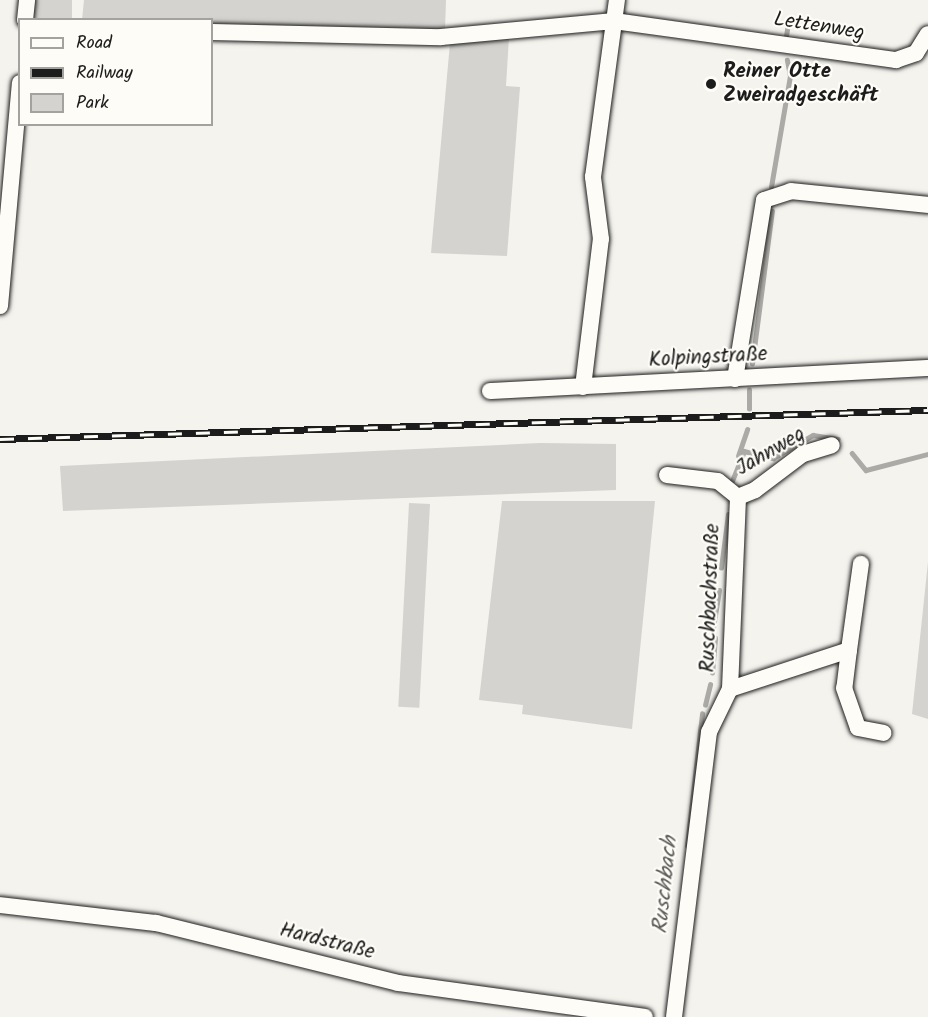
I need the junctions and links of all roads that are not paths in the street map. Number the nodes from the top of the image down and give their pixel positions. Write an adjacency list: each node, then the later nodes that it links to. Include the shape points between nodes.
1 (27, 0): 3 (street)
2 (617, 0): 4 (street)
3 (25, 18)
4 (614, 21): 5 (street, Lettenweg, via 441,36); 6 (street, Lettenweg, via 896,60 916,53); 12 (street, via 593,177 601,239)
5 (213, 32)
6 (928, 34)
7 (18, 105): 9 (street)
8 (928, 206): 11 (street, via 791,191 764,200)
9 (0, 306)
10 (928, 368): 11 (street, Kolpingstraße)
11 (735, 379): 12 (street, Kolpingstraße)
12 (583, 387): 13 (street, Kolpingstraße)
13 (490, 391)
14 (832, 445): 16 (street, Jahnweg, via 804,453 755,490)
15 (667, 476): 16 (street, Jahnweg, via 718,481)
16 (738, 497): 19 (street, Ruschbachstraße)
17 (861, 564): 18 (street)
18 (849, 650): 19 (street); 20 (street, via 844,688 858,728)
19 (730, 689): 23 (street, Ruschbachstraße, via 709,732)
20 (884, 733)
21 (0, 905): 22 (street, Hardstraße, via 156,923 398,983)
22 (645, 1017)
23 (674, 1017)

